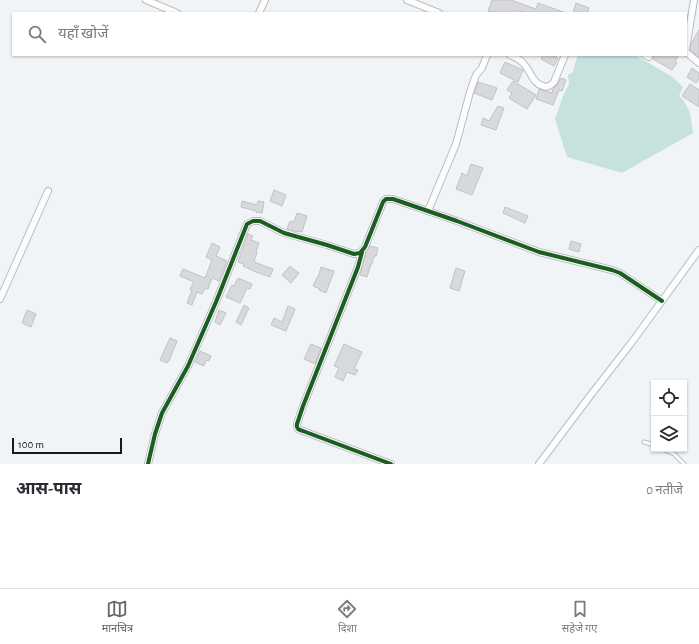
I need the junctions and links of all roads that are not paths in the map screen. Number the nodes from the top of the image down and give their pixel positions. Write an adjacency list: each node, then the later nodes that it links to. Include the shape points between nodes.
1 (146, 0): 5 (street)
2 (265, 0): 6 (street)
3 (407, 0): 7 (street)
4 (694, 0): 8 (street)
5 (175, 12)
6 (259, 12)
7 (436, 12)
8 (687, 43)
9 (687, 53): 13 (street)
10 (487, 56): 15 (street, via 476,75 456,144)
11 (512, 56): 12 (street, via 522,62 534,81 547,87 554,82)
12 (565, 56)
13 (699, 63)
14 (48, 191): 18 (street)
15 (428, 211): 17 (street, via 386,199); 19 (street, via 539,252 620,272)
16 (699, 250): 19 (street)
17 (362, 252): 23 (street, via 349,253 294,236 256,220 247,224 188,366 162,413); 24 (street, via 296,426 303,432)
18 (0, 299)
19 (662, 301): 25 (street)
20 (644, 442): 21 (lane)
21 (651, 445)
22 (670, 452): 26 (lane)
23 (148, 464)
24 (391, 464)
25 (539, 464)
26 (684, 464)

